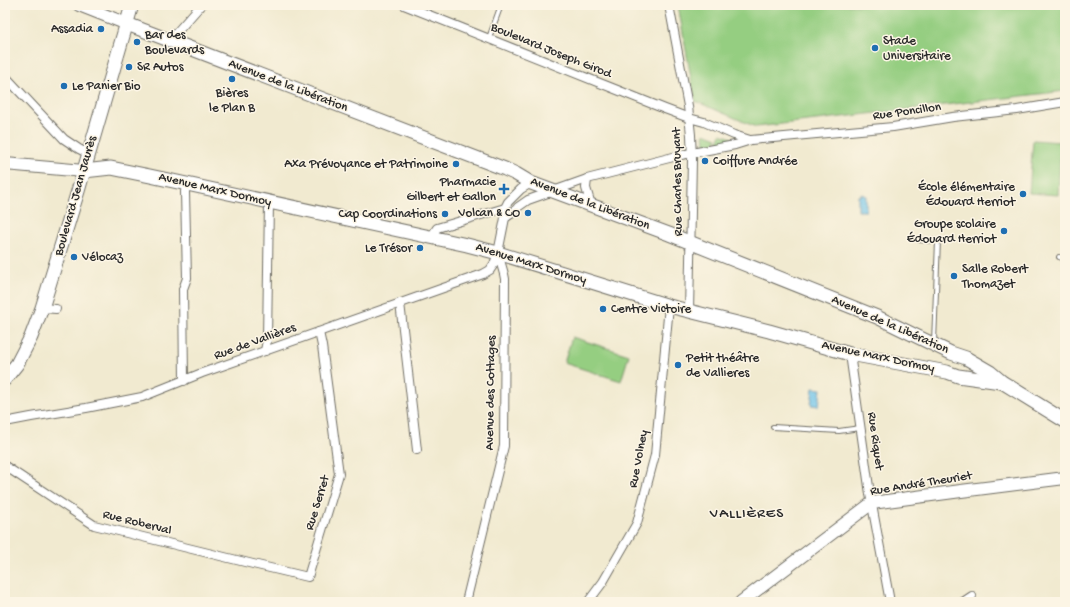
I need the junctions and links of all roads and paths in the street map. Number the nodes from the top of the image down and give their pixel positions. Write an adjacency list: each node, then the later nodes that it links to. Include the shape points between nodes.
1 (79, 5): 7 (street, Avenue de la Libération)
2 (132, 5): 7 (main road, Boulevard Jean Jaurès)
3 (201, 5): 9 (street)
4 (404, 5): 8 (street, Boulevard Joseph Girod)
5 (501, 5): 8 (lane)
6 (669, 5): 12 (street, Rue Charles Bruyant)
7 (127, 24): 9 (main road, Avenue de la Libération); 15 (main road, Boulevard Jean Jaurès)
8 (489, 39): 12 (street, Boulevard Joseph Girod)
9 (170, 40): 20 (main road, Avenue de la Libération, via 504,169)
10 (5, 76): 15 (street, via 64,139)
11 (1065, 102): 13 (street, Rue Poncillon, via 893,127)
12 (689, 118): 13 (street, Rue Poncillon); 14 (street, Rue Charles Bruyant)
13 (751, 140): 14 (street, Rue Poncillon)
14 (692, 152): 19 (street, Rue Poncillon); 29 (street, Rue Charles Bruyant)
15 (89, 154): 17 (main road, Avenue Marx Dormoy); 18 (main road, Boulevard Jean Jaurès)
16 (5, 164): 18 (street, Avenue Marx Dormoy)
17 (111, 168): 18 (main road, Avenue Marx Dormoy); 21 (main road, Avenue Marx Dormoy)
18 (84, 171): 35 (main road, Boulevard Jean Jaurès)
19 (587, 179): 22 (street, Rue Poncillon); 24 (street, via 586,188)
20 (531, 183): 22 (main road, Avenue de la Libération); 25 (street, via 521,189)
21 (186, 184): 23 (main road, Avenue Marx Dormoy); 45 (street, via 184,192 187,278 182,289)
22 (552, 191): 24 (main road, Avenue de la Libération); 26 (street, Rue Poncillon, via 528,200)
23 (269, 202): 27 (main road, Avenue Marx Dormoy); 40 (street)
24 (592, 205): 29 (main road, Avenue de la Libération)
25 (505, 208): 26 (street); 27 (street, via 437,228)
26 (505, 218): 30 (street)
27 (432, 238): 30 (main road, Avenue Marx Dormoy)
28 (919, 240): 39 (lane, via 938,241)
29 (691, 242): 37 (street, Rue Charles Bruyant); 39 (main road, Avenue de la Libération, via 877,317)
30 (498, 253): 33 (street, Rue de Vallières, via 490,270 483,274); 34 (main road, Avenue Marx Dormoy); 57 (street, Avenue des Cottages, via 504,274 504,446)
31 (1059, 257): 32 (lane)
32 (1065, 259)
33 (400, 303): 38 (street, Rue de Vallières); 51 (street)
34 (669, 306): 37 (main road, Avenue Marx Dormoy); 58 (street, Rue Volney, via 655,456 637,523 603,582)
35 (42, 308): 36 (street); 44 (main road, Boulevard Jean Jaurès, via 17,364)
36 (56, 309)
37 (689, 312): 42 (main road, Avenue Marx Dormoy, via 770,331)
38 (319, 332): 40 (street, Rue de Vallières); 55 (street, Rue Serret, via 339,474 308,577)
39 (934, 344): 41 (main road, Avenue de la Libération)
40 (265, 351): 45 (street, Rue de Vallières)
41 (950, 353): 43 (main road, Avenue Marx Dormoy, via 956,360 956,365); 46 (main road, Avenue de la Libération, via 966,358)
42 (850, 354): 43 (main road, Avenue Marx Dormoy); 50 (street, Rue Riquet)
43 (947, 372): 46 (main road, Avenue Marx Dormoy)
44 (5, 379)
45 (184, 381): 48 (street, Rue de Vallières, via 125,401)
46 (1002, 382): 47 (main road, Avenue de la Libération)
47 (1065, 421)
48 (5, 422)
49 (773, 427): 50 (lane, via 839,431)
50 (861, 428): 54 (street, Rue Riquet)
51 (417, 450)
52 (5, 466): 55 (street, Rue Roberval, via 94,525)
53 (1065, 478): 54 (street, Rue André Theuriet)
54 (872, 503): 59 (street, Rue André Theuriet); 60 (street, Rue Riquet)
55 (253, 564)
56 (972, 596): 61 (street)
57 (466, 602)
58 (588, 602)
59 (741, 602)
60 (890, 602)
61 (962, 602)

